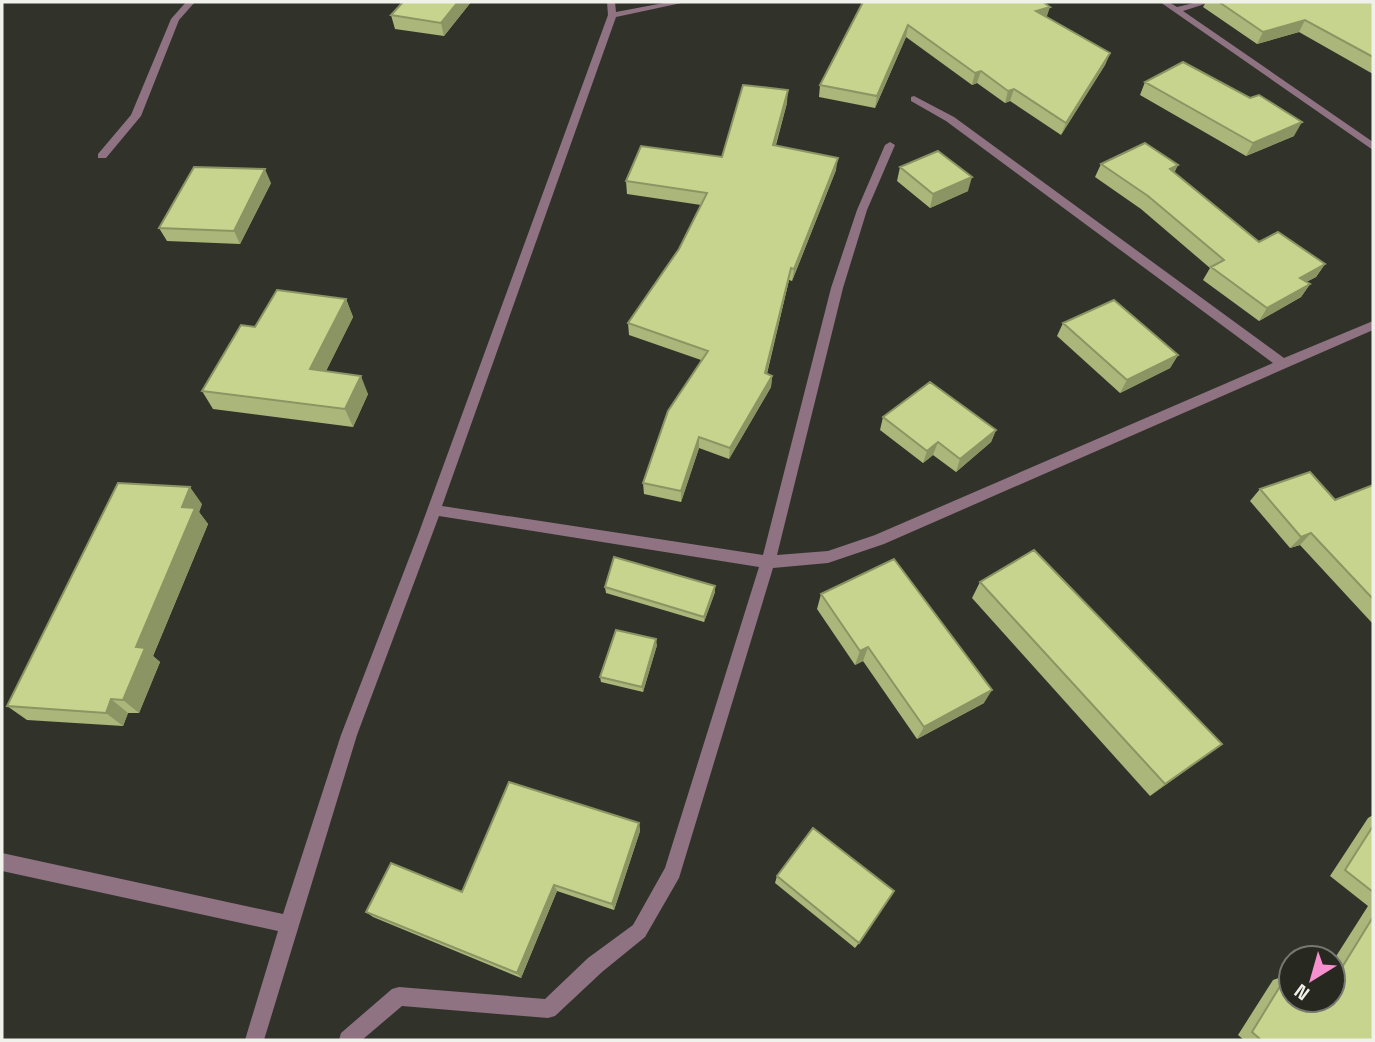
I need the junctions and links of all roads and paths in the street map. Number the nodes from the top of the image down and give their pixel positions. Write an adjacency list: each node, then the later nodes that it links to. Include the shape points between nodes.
1 (191, 2): 10 (street, via 175,19 136,116)
2 (682, 2): 5 (street)
3 (1164, 2): 6 (street)
4 (1207, 2): 6 (street)
5 (612, 8): 13 (street)
6 (1176, 10): 9 (street)
7 (914, 99): 12 (street, via 950,119)
8 (890, 145): 14 (street, via 862,210 838,288)
9 (1373, 147)
10 (102, 156)
11 (1373, 325): 12 (street)
12 (1282, 363): 14 (street, via 879,540 828,556)
13 (434, 510): 14 (street); 16 (street, via 349,735)
14 (768, 562): 18 (street, via 673,872 639,931 548,1009 399,996)
15 (2, 862): 16 (street)
16 (289, 924): 17 (street)
17 (254, 1040)
18 (348, 1040)

